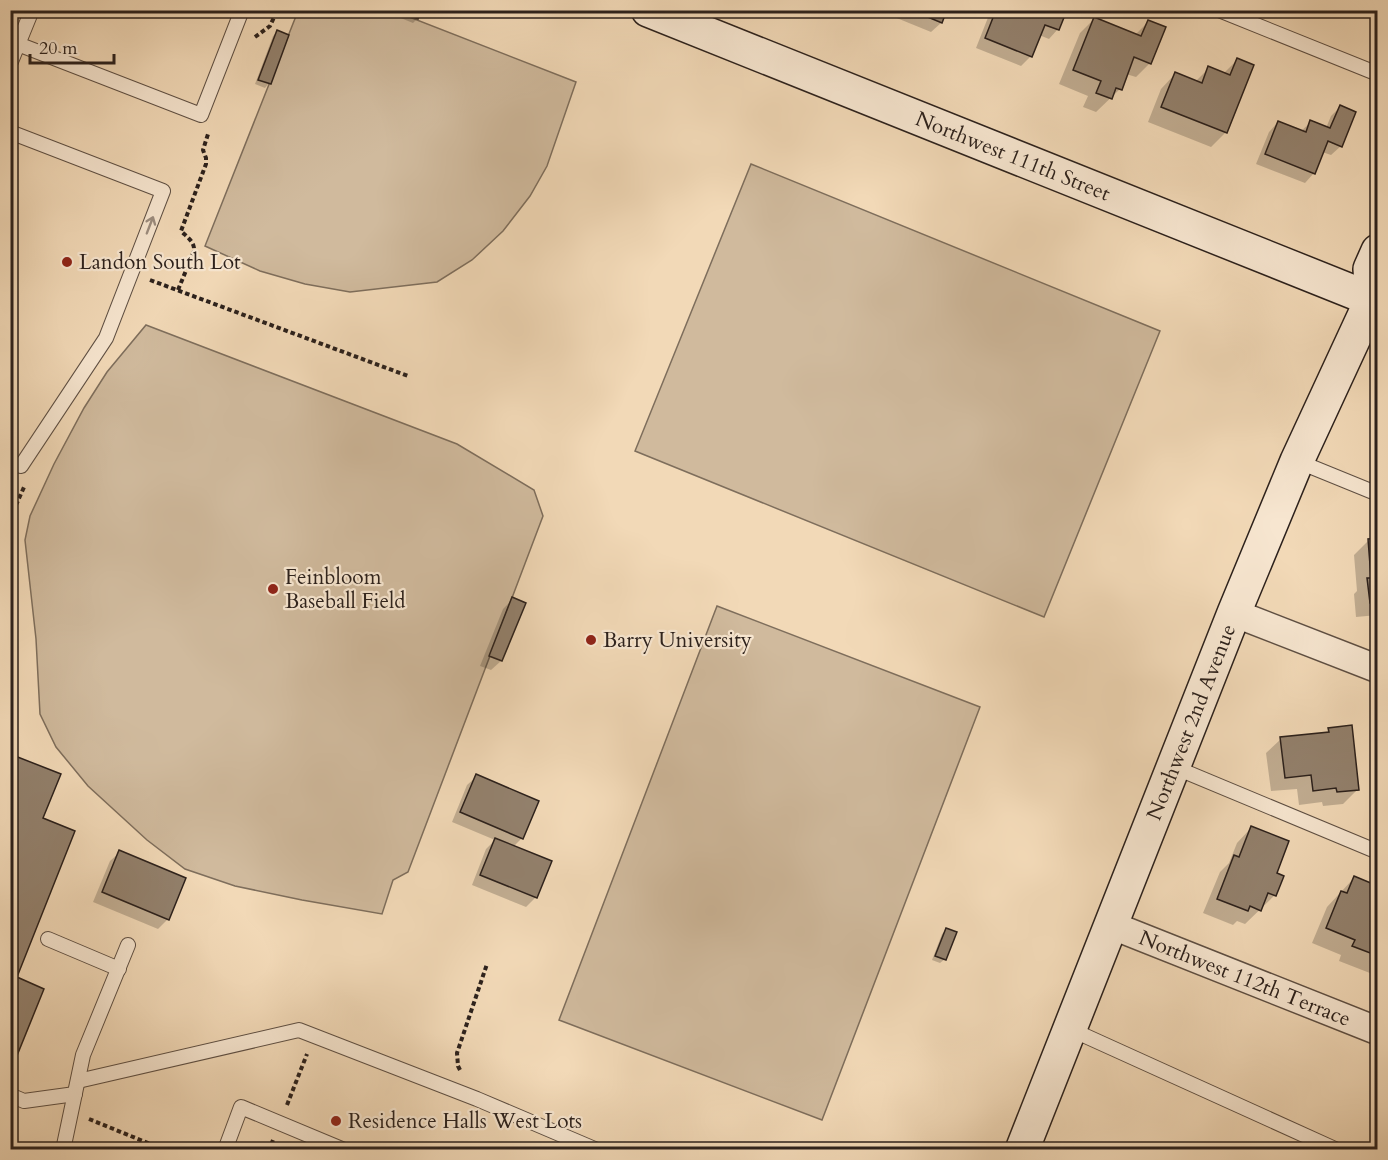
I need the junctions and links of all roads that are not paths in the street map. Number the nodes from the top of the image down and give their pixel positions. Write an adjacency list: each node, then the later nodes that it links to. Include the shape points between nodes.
1 (32, 10): 5 (lane)
2 (242, 10): 5 (lane, via 201,115)
3 (648, 10): 10 (street, Northwest 111th Street)
4 (1220, 10): 7 (lane)
5 (15, 42): 6 (lane)
6 (10, 64)
7 (1377, 74)
8 (10, 132): 12 (lane, one-way to 8, via 106,338 163,191)
9 (1377, 251): 10 (street, Northwest 2nd Avenue, via 1370,269)
10 (1376, 299): 11 (street, Northwest 2nd Avenue)
11 (1297, 461): 13 (lane); 14 (street, Northwest 2nd Avenue)
12 (21, 466)
13 (1377, 494)
14 (1234, 613): 15 (street); 16 (street, Northwest 2nd Avenue)
15 (1377, 669)
16 (1174, 767): 17 (lane); 18 (street, Northwest 2nd Avenue)
17 (1377, 852)
18 (1111, 926): 22 (street, Northwest 2nd Avenue); 23 (street, Northwest 112th Terrace)
19 (48, 939): 21 (lane)
20 (128, 945): 21 (lane)
21 (118, 969): 24 (lane, via 83,1055)
22 (1070, 1029): 30 (street, Northwest 2nd Avenue); 31 (lane)
23 (1377, 1031)
24 (77, 1088): 25 (lane, via 24,1101); 26 (lane); 29 (lane, via 299,1030)
25 (10, 1095)
26 (63, 1149)
27 (225, 1149): 28 (lane, via 241,1107)
28 (344, 1149)
29 (597, 1149)
30 (1022, 1149)
31 (1337, 1149)

